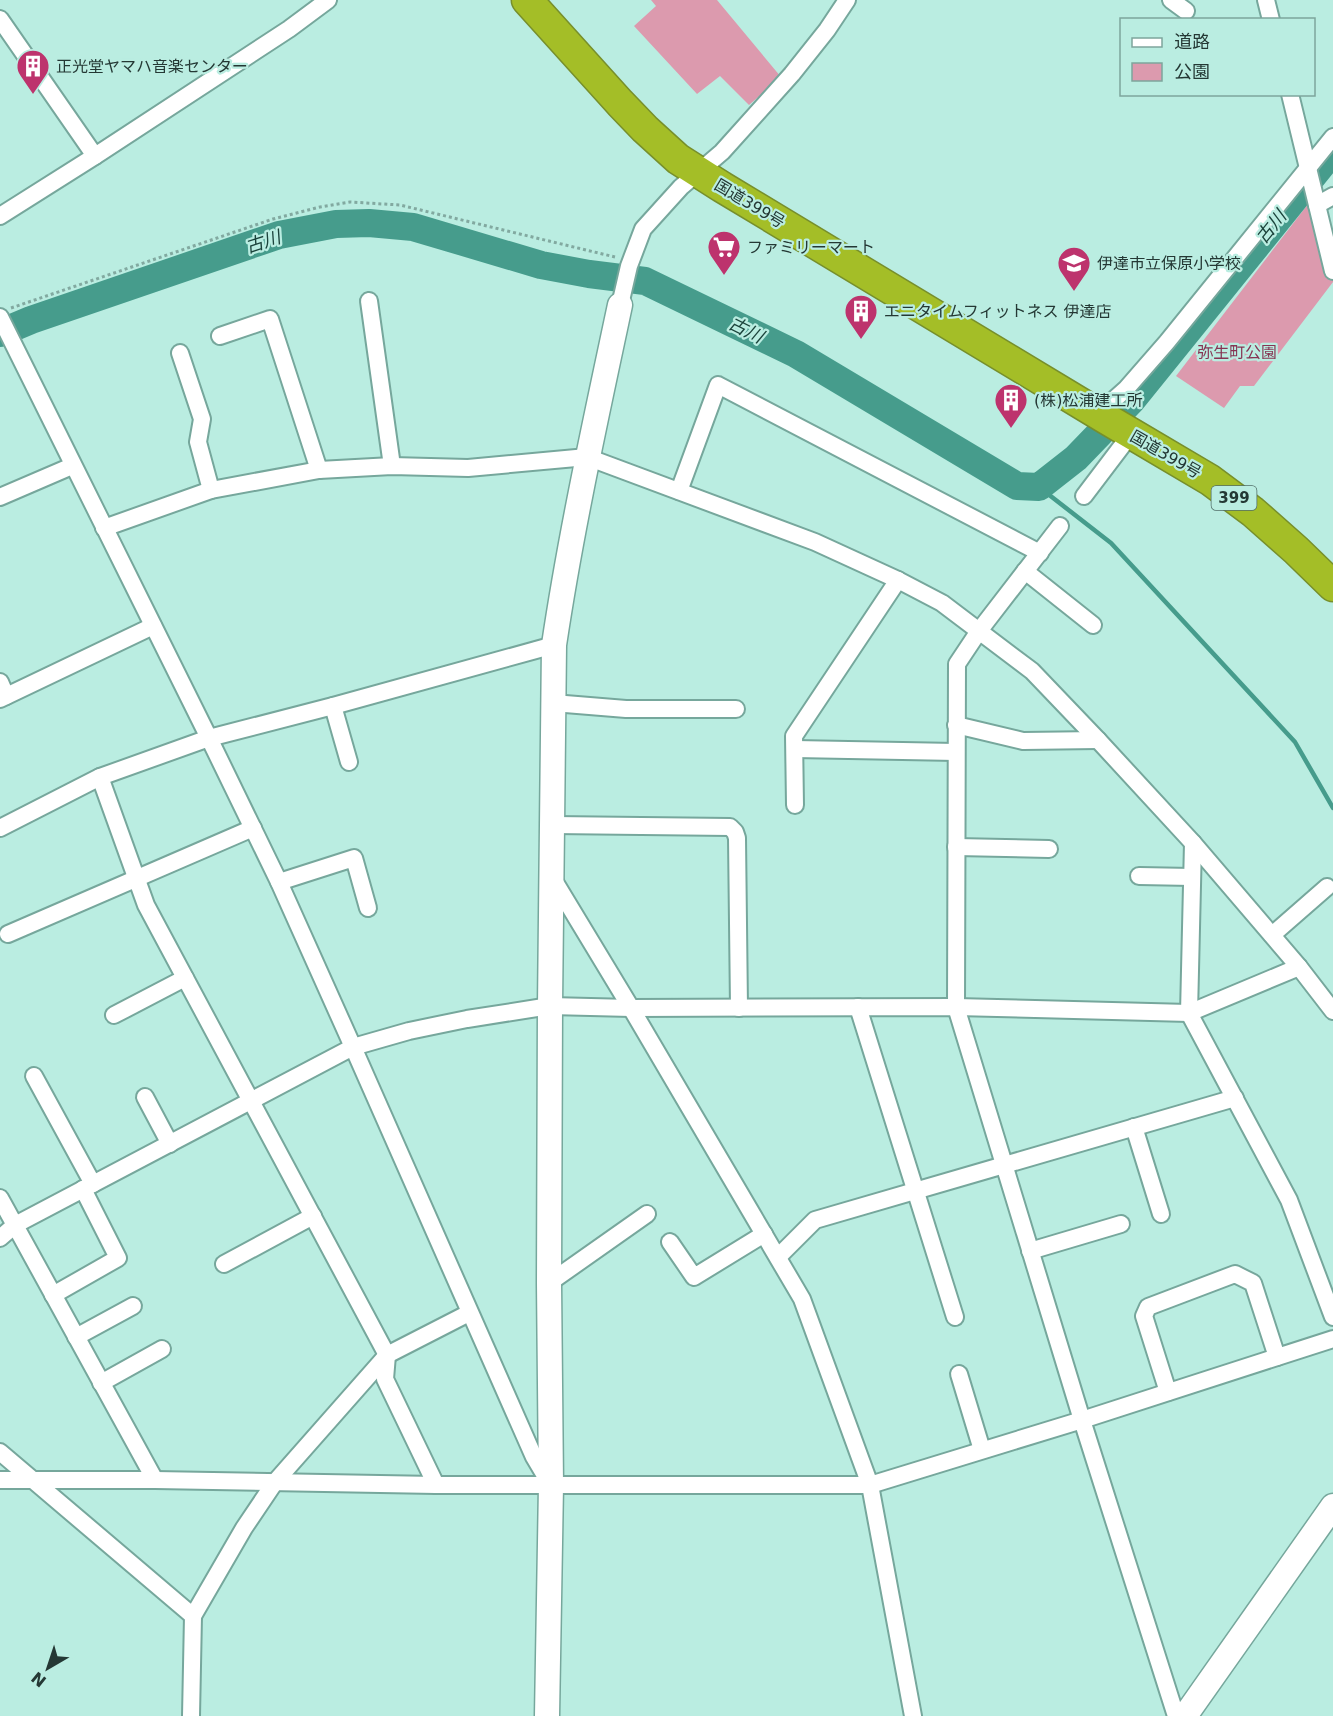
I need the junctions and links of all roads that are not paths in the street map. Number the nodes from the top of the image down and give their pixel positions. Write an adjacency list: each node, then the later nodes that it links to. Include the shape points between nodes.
1 (328, 0): 11 (street)
2 (527, 0): 13 (highway, 国道399号 / 399, via 639,123)
3 (847, 0): 13 (street, via 792,74 722,152)
4 (1170, 0): 6 (street)
5 (1266, 0): 7 (street)
6 (1186, 11)
7 (1270, 18)
8 (0, 19): 11 (street)
9 (1290, 96): 12 (street)
10 (1333, 137): 12 (street)
11 (95, 156): 16 (street)
12 (1309, 171): 15 (street); 23 (street, via 1126,389)
13 (698, 172): 19 (street, via 643,229); 23 (highway, 国道399号 / 399)
14 (1333, 196): 15 (street)
15 (1316, 200): 17 (street)
16 (0, 216)
17 (1333, 271)
18 (369, 302): 26 (street)
19 (620, 305): 24 (street)
20 (4, 315): 25 (street, via 17,353)
21 (220, 336): 27 (street, via 270,319)
22 (180, 353): 28 (street, via 202,419 198,442)
23 (1114, 424): 30 (street); 37 (highway, 国道399号 / 399, via 1210,480 1296,549)
24 (588, 457): 26 (street, via 468,468); 29 (street); 41 (street)
25 (72, 466): 31 (street); 33 (street)
26 (392, 466): 27 (street)
27 (319, 470): 28 (street)
28 (211, 490): 33 (street)
29 (679, 491): 34 (street, via 718,385); 36 (street, via 814,542)
30 (1084, 496)
31 (0, 497)
32 (1060, 526): 34 (street)
33 (104, 528): 39 (street)
34 (1040, 553): 35 (street)
35 (1025, 571): 38 (street); 40 (street)
36 (898, 580): 40 (street, via 942,603); 49 (street, via 795,736)
37 (1333, 586)
38 (1094, 625)
39 (153, 626): 42 (street); 47 (street)
40 (979, 631): 46 (street, via 957,664); 48 (street, via 1032,671)
41 (554, 645): 43 (street); 44 (street)
42 (2, 692)
43 (554, 703): 45 (street, via 626,709); 54 (street)
44 (333, 706): 47 (street); 51 (street)
45 (736, 709)
46 (956, 724): 48 (street, via 1023,741); 50 (street)
47 (209, 738): 52 (street); 56 (street)
48 (1098, 740): 57 (street)
49 (795, 749): 50 (street); 53 (street)
50 (956, 752): 58 (street)
51 (349, 762)
52 (100, 777): 55 (street); 63 (street)
53 (795, 805)
54 (553, 825): 62 (street); 75 (street, via 730,827 737,838)
55 (0, 828)
56 (253, 828): 63 (street); 64 (street)
57 (1193, 843): 61 (street); 68 (street)
58 (956, 847): 59 (street); 73 (street)
59 (1049, 849)
60 (1139, 876): 61 (street)
61 (1192, 877): 77 (street)
62 (552, 878): 71 (street); 74 (street)
63 (137, 879): 67 (street); 70 (street, via 146,905)
64 (279, 882): 66 (street, via 354,858); 79 (street)
65 (1327, 887): 68 (street)
66 (368, 908)
67 (9, 934)
68 (1272, 935): 69 (street)
69 (1299, 967): 76 (street); 77 (street)
70 (185, 978): 78 (street); 83 (street)
71 (550, 1006): 74 (street); 79 (street, via 433,1026); 101 (street)
72 (858, 1007): 73 (street); 75 (street); 88 (street)
73 (956, 1007): 77 (street); 86 (street)
74 (631, 1008): 75 (street); 95 (street)
75 (739, 1008)
76 (1333, 1011)
77 (1189, 1013): 82 (street)
78 (114, 1015)
79 (354, 1047): 83 (street); 104 (street)
80 (34, 1076): 87 (street)
81 (145, 1096): 85 (street)
82 (1235, 1098): 84 (street); 106 (street, via 1289,1200)
83 (251, 1101): 85 (street); 92 (street)
84 (1134, 1127): 86 (street); 91 (street)
85 (170, 1144): 87 (street)
86 (1004, 1165): 88 (street); 98 (street)
87 (88, 1187): 94 (street); 102 (street, via 118,1258)
88 (916, 1191): 99 (street, via 814,1220); 105 (street)
89 (0, 1198): 94 (street)
90 (646, 1214): 101 (street)
91 (1161, 1214)
92 (313, 1216): 100 (street); 110 (street)
93 (1121, 1224): 98 (street)
94 (15, 1225): 96 (street); 102 (street)
95 (764, 1234): 97 (street, via 694,1277); 99 (street)
96 (0, 1238)
97 (670, 1242)
98 (1030, 1251): 115 (street)
99 (778, 1257): 124 (street, via 802,1299)
100 (224, 1264)
101 (549, 1283): 123 (street)
102 (53, 1295): 107 (street)
103 (133, 1306): 107 (street)
104 (469, 1313): 110 (street); 123 (street, via 534,1457)
105 (955, 1317)
106 (1333, 1317)
107 (76, 1337): 113 (street)
108 (1333, 1339): 111 (street)
109 (162, 1349): 113 (street)
110 (387, 1354): 121 (street); 122 (street, via 385,1379)
111 (1277, 1357): 114 (street); 114 (street, via 1253,1283 1235,1274 1148,1307 1144,1316)
112 (959, 1374): 116 (street)
113 (101, 1383): 119 (street)
114 (1168, 1392): 115 (street)
115 (1082, 1420): 116 (street); 130 (street)
116 (982, 1450): 124 (street)
117 (0, 1452): 120 (street)
118 (0, 1480): 120 (street)
119 (155, 1480): 120 (street); 121 (street)
120 (36, 1481): 126 (street)
121 (275, 1482): 122 (street); 126 (street)
122 (436, 1485): 123 (street)
123 (551, 1485): 124 (street); 128 (street)
124 (870, 1485): 129 (street)
125 (1333, 1506): 131 (street)
126 (193, 1616): 127 (street)
127 (191, 1716)
128 (548, 1716)
129 (913, 1716)
130 (1176, 1716)
131 (1185, 1716)

